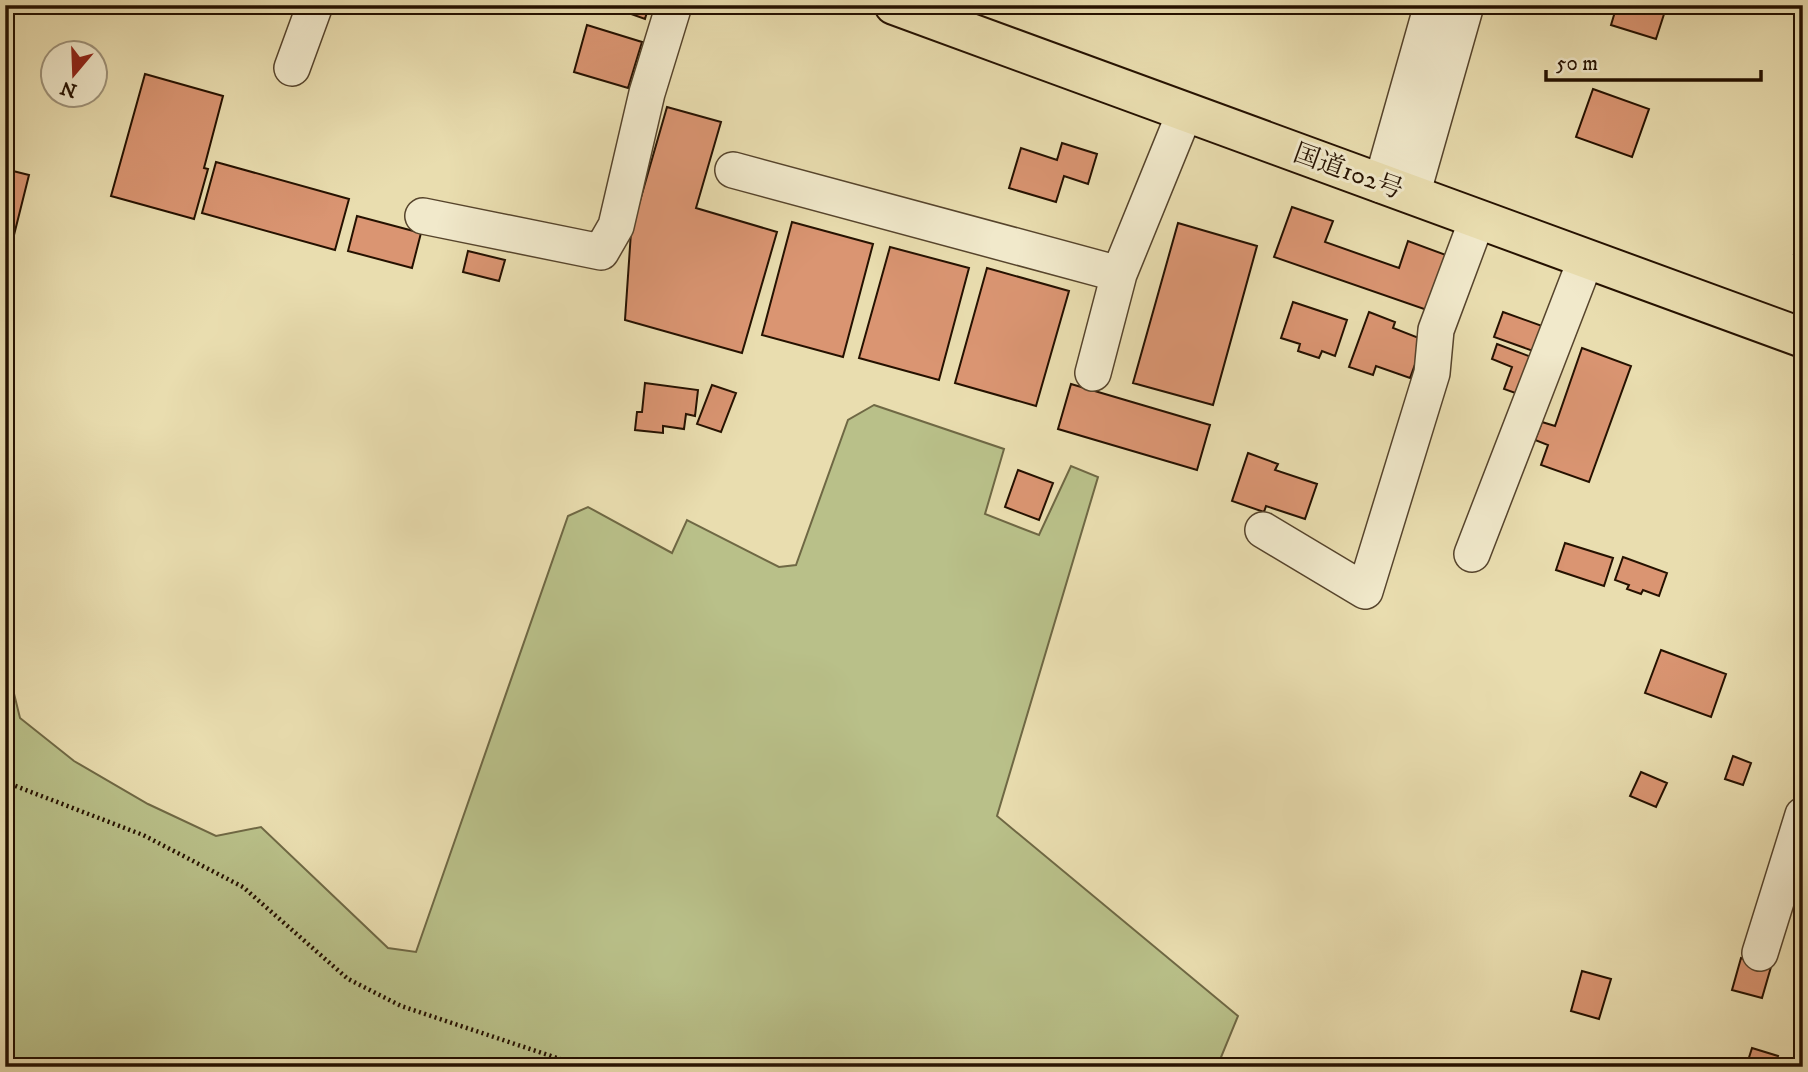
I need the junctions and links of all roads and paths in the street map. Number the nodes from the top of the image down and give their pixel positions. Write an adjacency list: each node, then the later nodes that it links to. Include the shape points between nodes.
1 (315, 5): 6 (street)
2 (674, 5): 10 (street, via 647,93 616,226 601,252)
3 (894, 5): 7 (highway, 国道102号)
4 (1432, 5): 9 (street)
5 (1466, 5): 9 (street)
6 (292, 68)
7 (1185, 112): 9 (highway, 国道102号); 13 (street)
8 (733, 170): 13 (street)
9 (1397, 190): 11 (highway, 国道102号)
10 (424, 216)
11 (1477, 219): 12 (highway, 国道102号); 16 (street, via 1436,330 1432,373 1365,591)
12 (1586, 259): 14 (highway, 国道102号); 17 (street)
13 (1119, 274): 15 (street)
14 (1803, 338)
15 (1093, 373)
16 (1263, 530)
17 (1472, 554)
18 (5, 782): 22 (path, via 142,835 243,887 348,979 401,1006)
19 (1803, 815): 20 (street)
20 (1760, 953)
21 (1803, 1051): 23 (path)
22 (584, 1067)
23 (1798, 1067)

